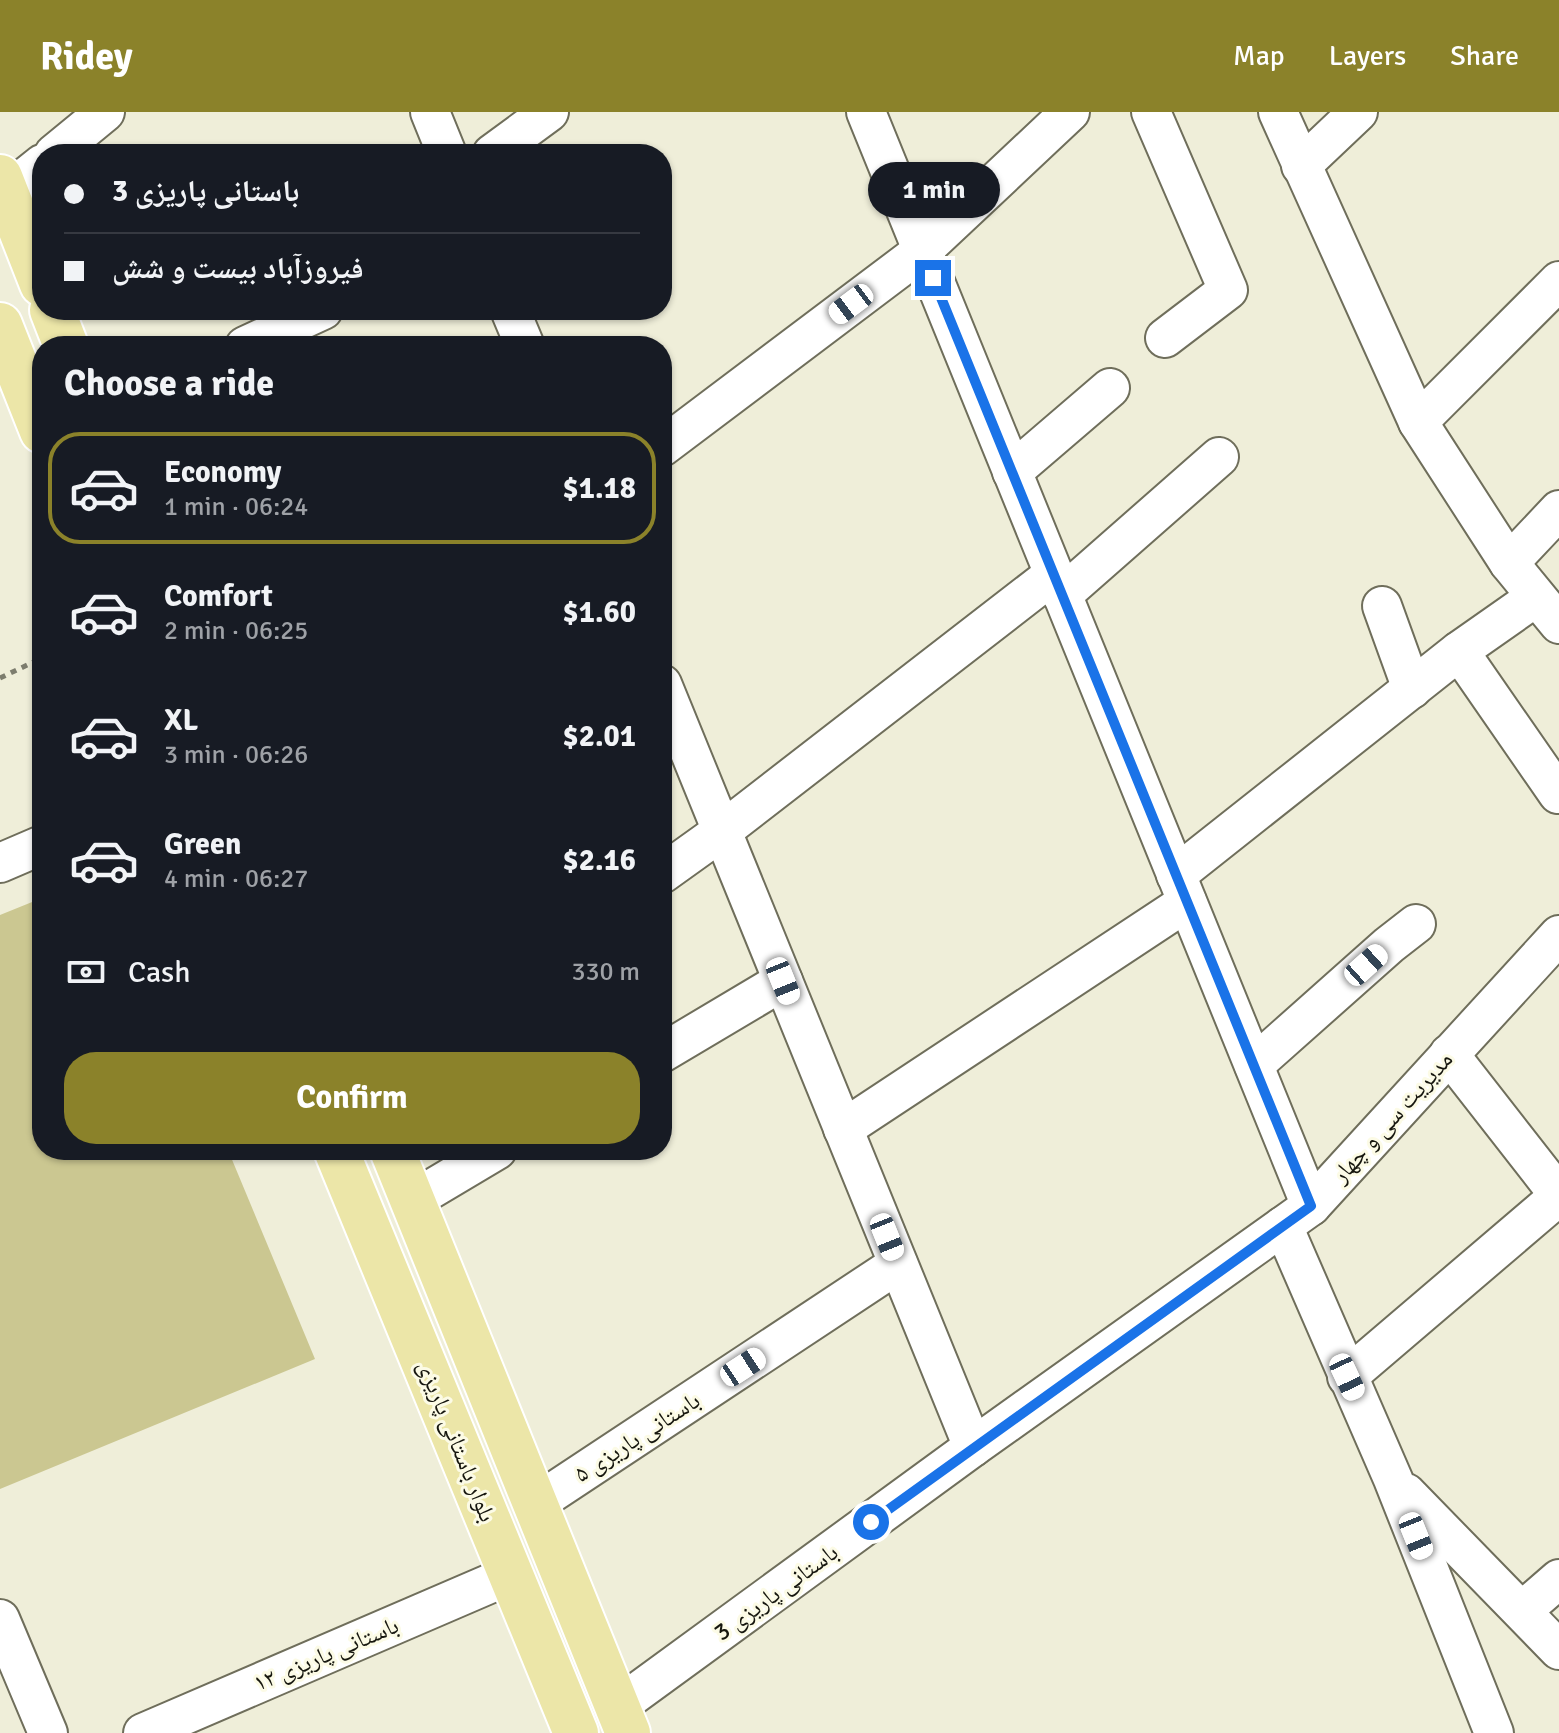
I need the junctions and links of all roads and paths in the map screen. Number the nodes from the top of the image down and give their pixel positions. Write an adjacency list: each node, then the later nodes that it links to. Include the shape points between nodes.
1 (105, 112): 9 (street)
2 (430, 112): 10 (street)
3 (549, 112): 11 (street)
4 (866, 112): 15 (street)
5 (1070, 112): 15 (street)
6 (1151, 112): 20 (street, via 1228,290)
7 (1278, 112): 12 (street)
8 (1358, 112): 12 (street)
9 (66, 144)
10 (443, 144)
11 (506, 144)
12 (1301, 166): 24 (street)
13 (32, 169): 14 (street)
14 (3, 185): 16 (main road)
15 (922, 251): 25 (street); 27 (street)
16 (32, 259)
17 (1559, 281): 24 (street)
18 (301, 320): 19 (street)
19 (267, 336)
20 (1165, 338)
21 (3, 340): 23 (main road)
22 (1110, 388): 27 (street)
23 (32, 408)
24 (1418, 422): 29 (street)
25 (672, 439)
26 (1219, 457): 30 (street)
27 (1012, 472): 30 (street)
28 (1559, 510): 29 (street)
29 (1509, 563): 32 (street)
30 (1058, 585): 39 (street); 43 (street)
31 (1382, 606): 36 (street)
32 (1547, 610): 33 (street)
33 (1459, 651): 36 (street); 38 (street)
34 (32, 663): 35 (path)
35 (0, 678)
36 (1412, 689): 43 (street)
37 (672, 708): 39 (street)
38 (1558, 794)
39 (722, 831): 42 (street); 46 (street)
40 (32, 849): 41 (street)
41 (0, 863)
42 (672, 867)
43 (1181, 888): 49 (street); 50 (street)
44 (1416, 924): 49 (street)
45 (1559, 935): 48 (street, مدیریت سی و چهار)
46 (783, 981): 47 (street); 50 (street)
47 (672, 1047)
48 (1449, 1054): 54 (street); 56 (street, مدیریت سی و چهار)
49 (1254, 1065): 56 (street)
50 (843, 1129): 57 (street)
51 (340, 1160): 62 (main road, بلوار باستانی پاریزی)
52 (396, 1160): 55 (main road, بلوار باستانی پاریزی)
53 (480, 1160): 55 (street)
54 (1559, 1196): 58 (street)
55 (413, 1200): 61 (main road, بلوار باستانی پاریزی)
56 (1297, 1216): 58 (street); 59 (street, مدیریت سی و چهار)
57 (898, 1264): 59 (street); 61 (street, باستانی پاریزی ۵)
58 (1347, 1377): 60 (street)
59 (973, 1447): 67 (street, باستانی پاریزی 3)
60 (1393, 1479): 64 (street); 71 (street)
61 (535, 1504): 67 (main road, بلوار باستانی پاریزی)
62 (510, 1575): 69 (street, باستانی پاریزی ۱۲); 70 (main road, بلوار باستانی پاریزی)
63 (1559, 1579): 64 (street)
64 (1522, 1611): 66 (street)
65 (0, 1619): 68 (street)
66 (1559, 1650)
67 (623, 1720)
68 (48, 1733)
69 (143, 1733)
70 (576, 1733)
71 (1494, 1733)

